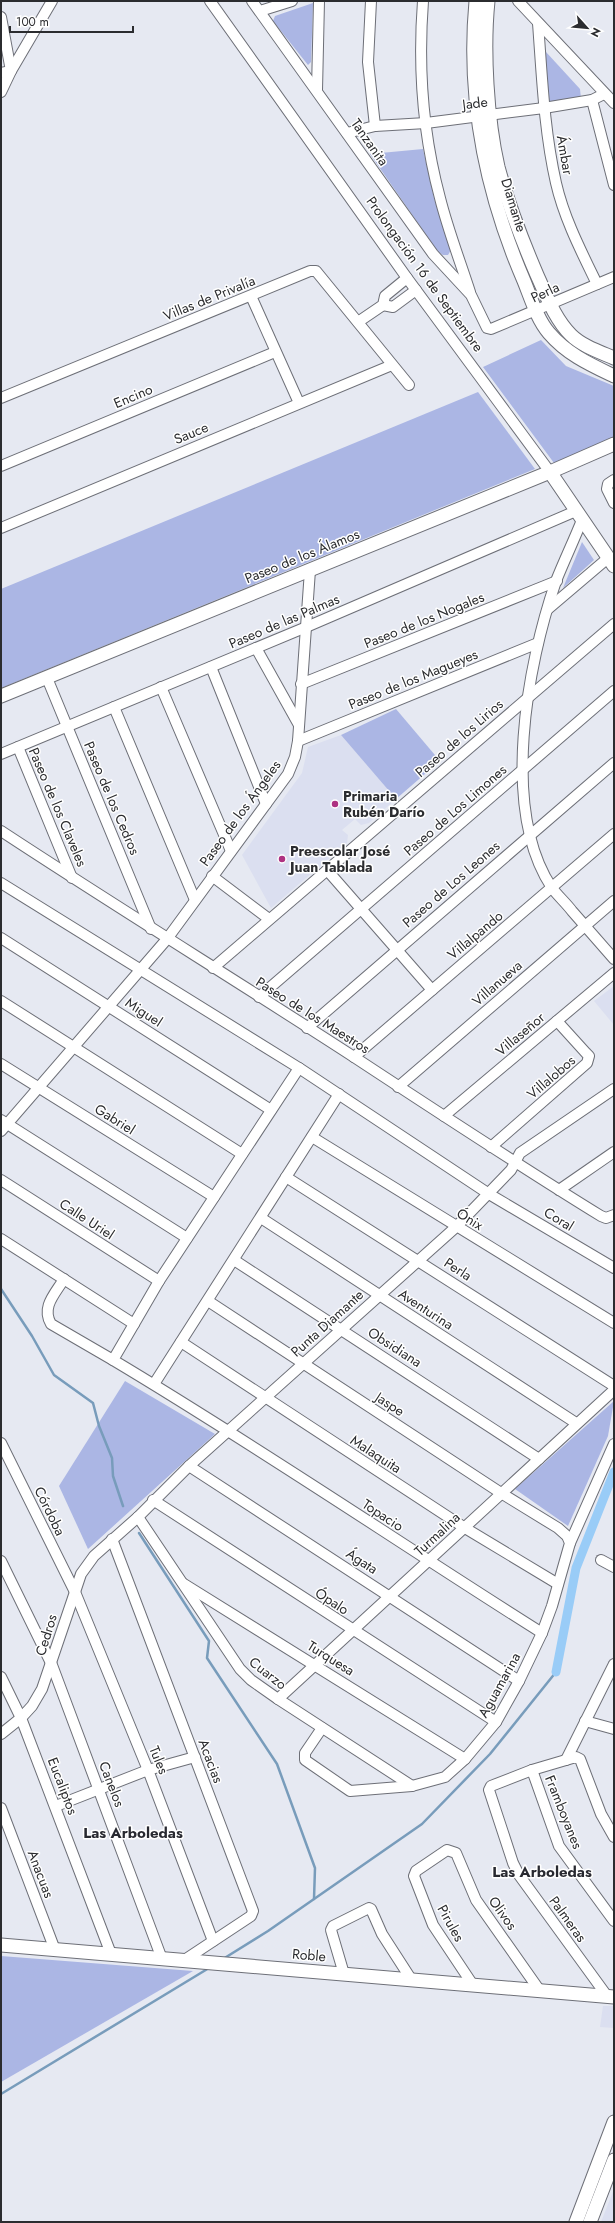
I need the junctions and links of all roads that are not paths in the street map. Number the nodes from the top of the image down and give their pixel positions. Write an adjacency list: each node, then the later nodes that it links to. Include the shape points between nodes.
1 (52, 1): 14 (street)
2 (210, 1): 27 (street, Prolongación 16 de Septiembre)
3 (252, 1): 11 (street, Tanzanita)
4 (292, 1): 11 (street)
5 (319, 1): 15 (street)
6 (371, 1): 23 (street, via 368,62)
7 (423, 1): 22 (street, Tanzanita, via 421,52)
8 (476, 1): 21 (street, Diamante, via 473,34)
9 (488, 1): 21 (street, Diamante)
10 (518, 1): 13 (street)
11 (260, 12): 15 (street, Tanzanita)
12 (1, 17): 14 (street)
13 (538, 23): 17 (street); 20 (street, Ámbar)
14 (6, 72): 16 (street)
15 (317, 90): 24 (street, Tanzanita)
16 (1, 92)
17 (604, 94): 18 (street, Jade); 19 (street)
18 (592, 100): 20 (street, Jade); 25 (street)
19 (614, 103)
20 (544, 108): 21 (street, Jade); 28 (street, Ámbar, via 556,184 575,239)
21 (484, 116): 22 (street, Jade); 32 (street, Diamante, via 511,208); 34 (street, Diamante, via 488,176 500,221)
22 (426, 123): 23 (street, Jade); 30 (street, Tanzanita, via 440,198)
23 (375, 126): 24 (street, Jade)
24 (347, 133): 30 (street, Tanzanita, via 433,254)
25 (614, 185)
26 (614, 277): 28 (street, Perla)
27 (407, 278): 29 (street, Prolongación 16 de Septiembre); 33 (street, via 385,296)
28 (597, 284): 32 (street, Perla)
29 (416, 290): 33 (street, via 393,307); 46 (street, Prolongación 16 de Septiembre)
30 (471, 295): 36 (street, Tanzanita)
31 (251, 296): 35 (street, Villas de Privalía, via 316,270); 37 (street); 42 (street, Villas de Privalía)
32 (550, 304): 34 (street, Perla); 38 (street, Diamante, via 560,322 573,337)
33 (383, 305): 35 (street)
34 (537, 311): 36 (street, Perla, via 491,329); 40 (street, Diamante, via 548,332 574,357)
35 (358, 322): 39 (street, Villas de Privalía)
36 (487, 328)
37 (275, 352): 43 (street); 45 (street, Encino)
38 (614, 358)
39 (392, 365): 41 (street, Villas de Privalía); 43 (street, Sauce)
40 (614, 376)
41 (409, 385)
42 (1, 398)
43 (299, 403): 50 (street, Sauce)
44 (614, 444): 46 (street, Paseo de los Álamos)
45 (1, 466)
46 (550, 472): 49 (street, Prolongación 16 de Septiembre); 52 (street, Paseo de los Álamos)
47 (614, 480): 48 (street, via 608,484 607,489)
48 (614, 503)
49 (579, 516): 51 (street, Prolongación 16 de Septiembre); 53 (street); 56 (street, Paseo de las Palmas)
50 (1, 528)
51 (611, 562): 54 (street)
52 (310, 570): 56 (street, Paseo de los Ángeles); 60 (street, Paseo de los Álamos)
53 (557, 581): 54 (street); 61 (street, Paseo de los Nogales)
54 (548, 609): 57 (street)
55 (614, 624): 65 (street, Paseo de los Lirios)
56 (304, 628): 58 (street, Paseo de las Palmas); 61 (street, Paseo de los Ángeles)
57 (538, 643): 65 (street); 69 (street, Paseo de los Magueyes)
58 (256, 648): 59 (street, Paseo de las Palmas); 67 (street)
59 (210, 667): 62 (street, Paseo de las Palmas); 74 (street)
60 (47, 678): 64 (street, Paseo de los Álamos); 68 (street, Paseo de los Cedros)
61 (301, 684): 67 (street, Paseo de los Ángeles)
62 (161, 687): 66 (street, Paseo de las Palmas); 78 (street)
63 (614, 690): 73 (street, Paseo de Los Limones)
64 (1, 696)
65 (529, 696): 73 (street); 79 (street, Paseo de los Lirios)
66 (114, 707): 68 (street, Paseo de las Palmas); 84 (street)
67 (299, 725): 69 (street, Paseo de los Ángeles)
68 (67, 727): 70 (street, Paseo de las Palmas); 89 (street, Paseo de los Cedros)
69 (298, 741): 74 (street, Paseo de los Ángeles, via 292,766)
70 (18, 747): 71 (street, Paseo de las Palmas); 81 (street, Paseo de los Claveles)
71 (1, 754)
72 (614, 763): 76 (street, Paseo de Los Leones)
73 (522, 770): 76 (street, via 523,796); 86 (street, Paseo de Los Limones)
74 (266, 804): 78 (street, Paseo de los Ángeles)
75 (1, 831): 81 (street, Paseo de los Maestros)
76 (530, 834): 83 (street); 92 (street, Paseo de Los Leones)
77 (614, 834): 83 (street, Villalpando)
78 (232, 851): 80 (street, Paseo de los Ángeles)
79 (327, 870): 86 (street); 87 (street, Paseo de los Lirios)
80 (212, 876): 84 (street, Paseo de los Ángeles); 87 (street)
81 (72, 878): 89 (street, Paseo de los Maestros)
82 (1, 883): 95 (street, Coral)
83 (552, 888): 88 (street); 97 (street, Villalpando)
84 (195, 900): 91 (street, Paseo de los Ángeles)
85 (614, 902): 88 (street, Villanueva)
86 (361, 909): 92 (street); 98 (street, Paseo de Los Limones)
87 (269, 919): 94 (street, Paseo de los Lirios)
88 (585, 926): 93 (street); 107 (street, Villanueva)
89 (151, 929): 91 (street, Paseo de los Maestros)
90 (1, 938): 100 (street, Miguel)
91 (167, 939): 94 (street, Paseo de los Maestros); 95 (street, Paseo de los Ángeles)
92 (397, 949): 97 (street); 102 (street, Paseo de Los Leones)
93 (614, 958)
94 (213, 968): 98 (street, Paseo de los Maestros)
95 (141, 969): 100 (street, Paseo de los Ángeles); 106 (street, Coral)
96 (614, 973): 101 (street, Villaseñor)
97 (432, 990): 104 (street, Villalpando)
98 (259, 997): 102 (street, Paseo de los Maestros)
99 (1, 1001): 103 (street)
100 (108, 1006): 103 (street, Paseo de los Ángeles); 111 (street, Miguel)
101 (557, 1021): 112 (street, Villaseñor); 115 (street, Villalobos, via 589,1056 588,1063)
102 (307, 1028): 104 (street, Paseo de los Maestros)
103 (72, 1046): 108 (street, Paseo de los Ángeles); 117 (street)
104 (354, 1057): 107 (street, Paseo de los Maestros)
105 (1, 1064): 108 (street, Gabriel)
106 (299, 1068): 110 (street, Coral); 111 (street)
107 (398, 1087): 112 (street, Paseo de los Maestros)
108 (38, 1088): 113 (street, Paseo de los Ángeles); 123 (street, Gabriel)
109 (614, 1089): 118 (street, Punta Diamante, via 520,1153)
110 (339, 1094): 114 (street); 122 (street, Coral)
111 (271, 1110): 117 (street)
112 (444, 1116): 115 (street, Paseo de los Maestros)
113 (3, 1125): 127 (street)
114 (312, 1137): 119 (street); 126 (street, Ónix)
115 (491, 1147): 118 (street, Paseo de los Maestros)
116 (614, 1152): 121 (street)
117 (242, 1154): 123 (street)
118 (514, 1163): 121 (street, Paseo de los Maestros); 122 (street, Punta Diamante, via 511,1170)
119 (286, 1177): 125 (street); 130 (street, Perla)
120 (1, 1180): 133 (street, Calle Uriel)
121 (559, 1190): 124 (street, Paseo de los Maestros, via 601,1216)
122 (489, 1194): 126 (street, Punta Diamante); 131 (street, Coral)
123 (214, 1197): 127 (street)
124 (613, 1216)
125 (261, 1218): 129 (street); 134 (street, Aventurina)
126 (456, 1227): 130 (street, Punta Diamante); 136 (street, Ónix)
127 (187, 1238): 133 (street)
128 (1, 1239): 132 (street)
129 (234, 1260): 135 (street); 138 (street, Obsidiana)
130 (418, 1260): 134 (street, Punta Diamante); 143 (street, Perla)
131 (614, 1268)
132 (64, 1279): 137 (street); 140 (street, Topacio, via 48,1307 47,1316 51,1324)
133 (159, 1281): 137 (street)
134 (379, 1295): 138 (street, Punta Diamante); 146 (street, Aventurina)
135 (208, 1301): 139 (street); 141 (street, Jaspe)
136 (614, 1323)
137 (134, 1324): 140 (street)
138 (342, 1329): 141 (street, Punta Diamante); 150 (street, Obsidiana)
139 (181, 1342): 142 (street); 145 (street, Malaquita)
140 (113, 1360): 142 (street, Topacio)
141 (303, 1363): 145 (street, Punta Diamante); 152 (street, Jaspe)
142 (154, 1384): 147 (street, Topacio)
143 (614, 1386)
144 (614, 1390): 146 (street, Turmalina)
145 (265, 1398): 147 (street, Punta Diamante); 155 (street, Malaquita)
146 (576, 1423): 150 (street, Turmalina)
147 (229, 1432): 151 (street, Punta Diamante); 160 (street, Topacio)
148 (1, 1443): 164 (street, Córdoba)
149 (614, 1444): 157 (street, Aguamarina)
150 (539, 1459): 152 (street, Turmalina)
151 (189, 1466): 153 (street, Punta Diamante); 165 (street, Ágata)
152 (501, 1493): 155 (street, Turmalina); 157 (street, Jaspe, via 558,1528 567,1536)
153 (153, 1500): 154 (street, Punta Diamante); 166 (street, Ópalo)
154 (138, 1517): 156 (street, Cedros); 162 (street, Cuarzo)
155 (465, 1528): 160 (street, Turmalina); 163 (street, Malaquita)
156 (112, 1540): 164 (street, Cedros, via 89,1561); 180 (street, Acacias)
157 (570, 1543): 163 (street, Aguamarina)
158 (601, 1560): 161 (street)
159 (1, 1561): 169 (street, Canelos)
160 (428, 1562): 165 (street, Turmalina); 167 (street, Topacio)
161 (614, 1567)
162 (181, 1582): 170 (street, Turquesa); 173 (street, Cuarzo, via 240,1670)
163 (558, 1584): 167 (street, Aguamarina)
164 (75, 1592): 169 (street, Cedros); 183 (street, Tules)
165 (391, 1596): 166 (street, Turmalina); 172 (street, Ágata)
166 (352, 1631): 170 (street, Turmalina); 176 (street, Ópalo)
167 (542, 1633): 172 (street, Aguamarina)
168 (614, 1664): 175 (street)
169 (52, 1665): 174 (street, Cedros, via 38,1698); 186 (street, Canelos)
170 (316, 1665): 173 (street, Turmalina); 181 (street, Turquesa)
171 (1, 1677): 174 (street, Eucaliptos)
172 (519, 1681): 176 (street, Aguamarina)
173 (278, 1699): 177 (street, Cuarzo)
174 (21, 1718): 179 (street, Cedros); 187 (street, Eucaliptos)
175 (585, 1721): 178 (street); 182 (street)
176 (496, 1722): 181 (street, Aguamarina)
177 (322, 1728): 185 (street, Cuarzo); 185 (street, Aguamarina, via 305,1753 305,1760 350,1791)
178 (614, 1730)
179 (1, 1734)
180 (195, 1757): 183 (street); 192 (street, Acacias, via 253,1912 251,1916)
181 (466, 1759): 185 (street, Aguamarina, via 445,1777)
182 (566, 1760): 184 (street); 189 (street, via 576,1757 580,1759 601,1814)
183 (148, 1770): 186 (street); 192 (street, Tules)
184 (532, 1770): 191 (street, Framboyanes, via 559,1846); 202 (street, Palmeras, via 490,1788 488,1793 519,1875)
185 (412, 1786)
186 (99, 1789): 187 (street); 196 (street, Canelos)
187 (56, 1806): 195 (street, Eucaliptos)
188 (1, 1808): 194 (street, Anacuas)
189 (614, 1837)
190 (450, 1849): 200 (street, Pirules, via 416,1871 414,1876 431,1921); 201 (street, Olivos, via 456,1853 476,1900)
191 (614, 1921)
192 (213, 1941): 197 (street, Acacias)
193 (2, 1944): 194 (street, Roble)
194 (55, 1950): 195 (street, Roble)
195 (111, 1954): 196 (street, Roble)
196 (162, 1959): 197 (street, Roble)
197 (182, 1960): 198 (street, Roble)
198 (344, 1974): 199 (street, Roble); 199 (street, via 331,1930 333,1926 369,1908 388,1945)
199 (411, 1980): 200 (street, Roble)
200 (473, 1985): 201 (street, Roble)
201 (540, 1991): 202 (street, Roble)
202 (610, 1997)
203 (614, 2122): 205 (street)
204 (614, 2160): 206 (street)
205 (576, 2222)
206 (590, 2222)

